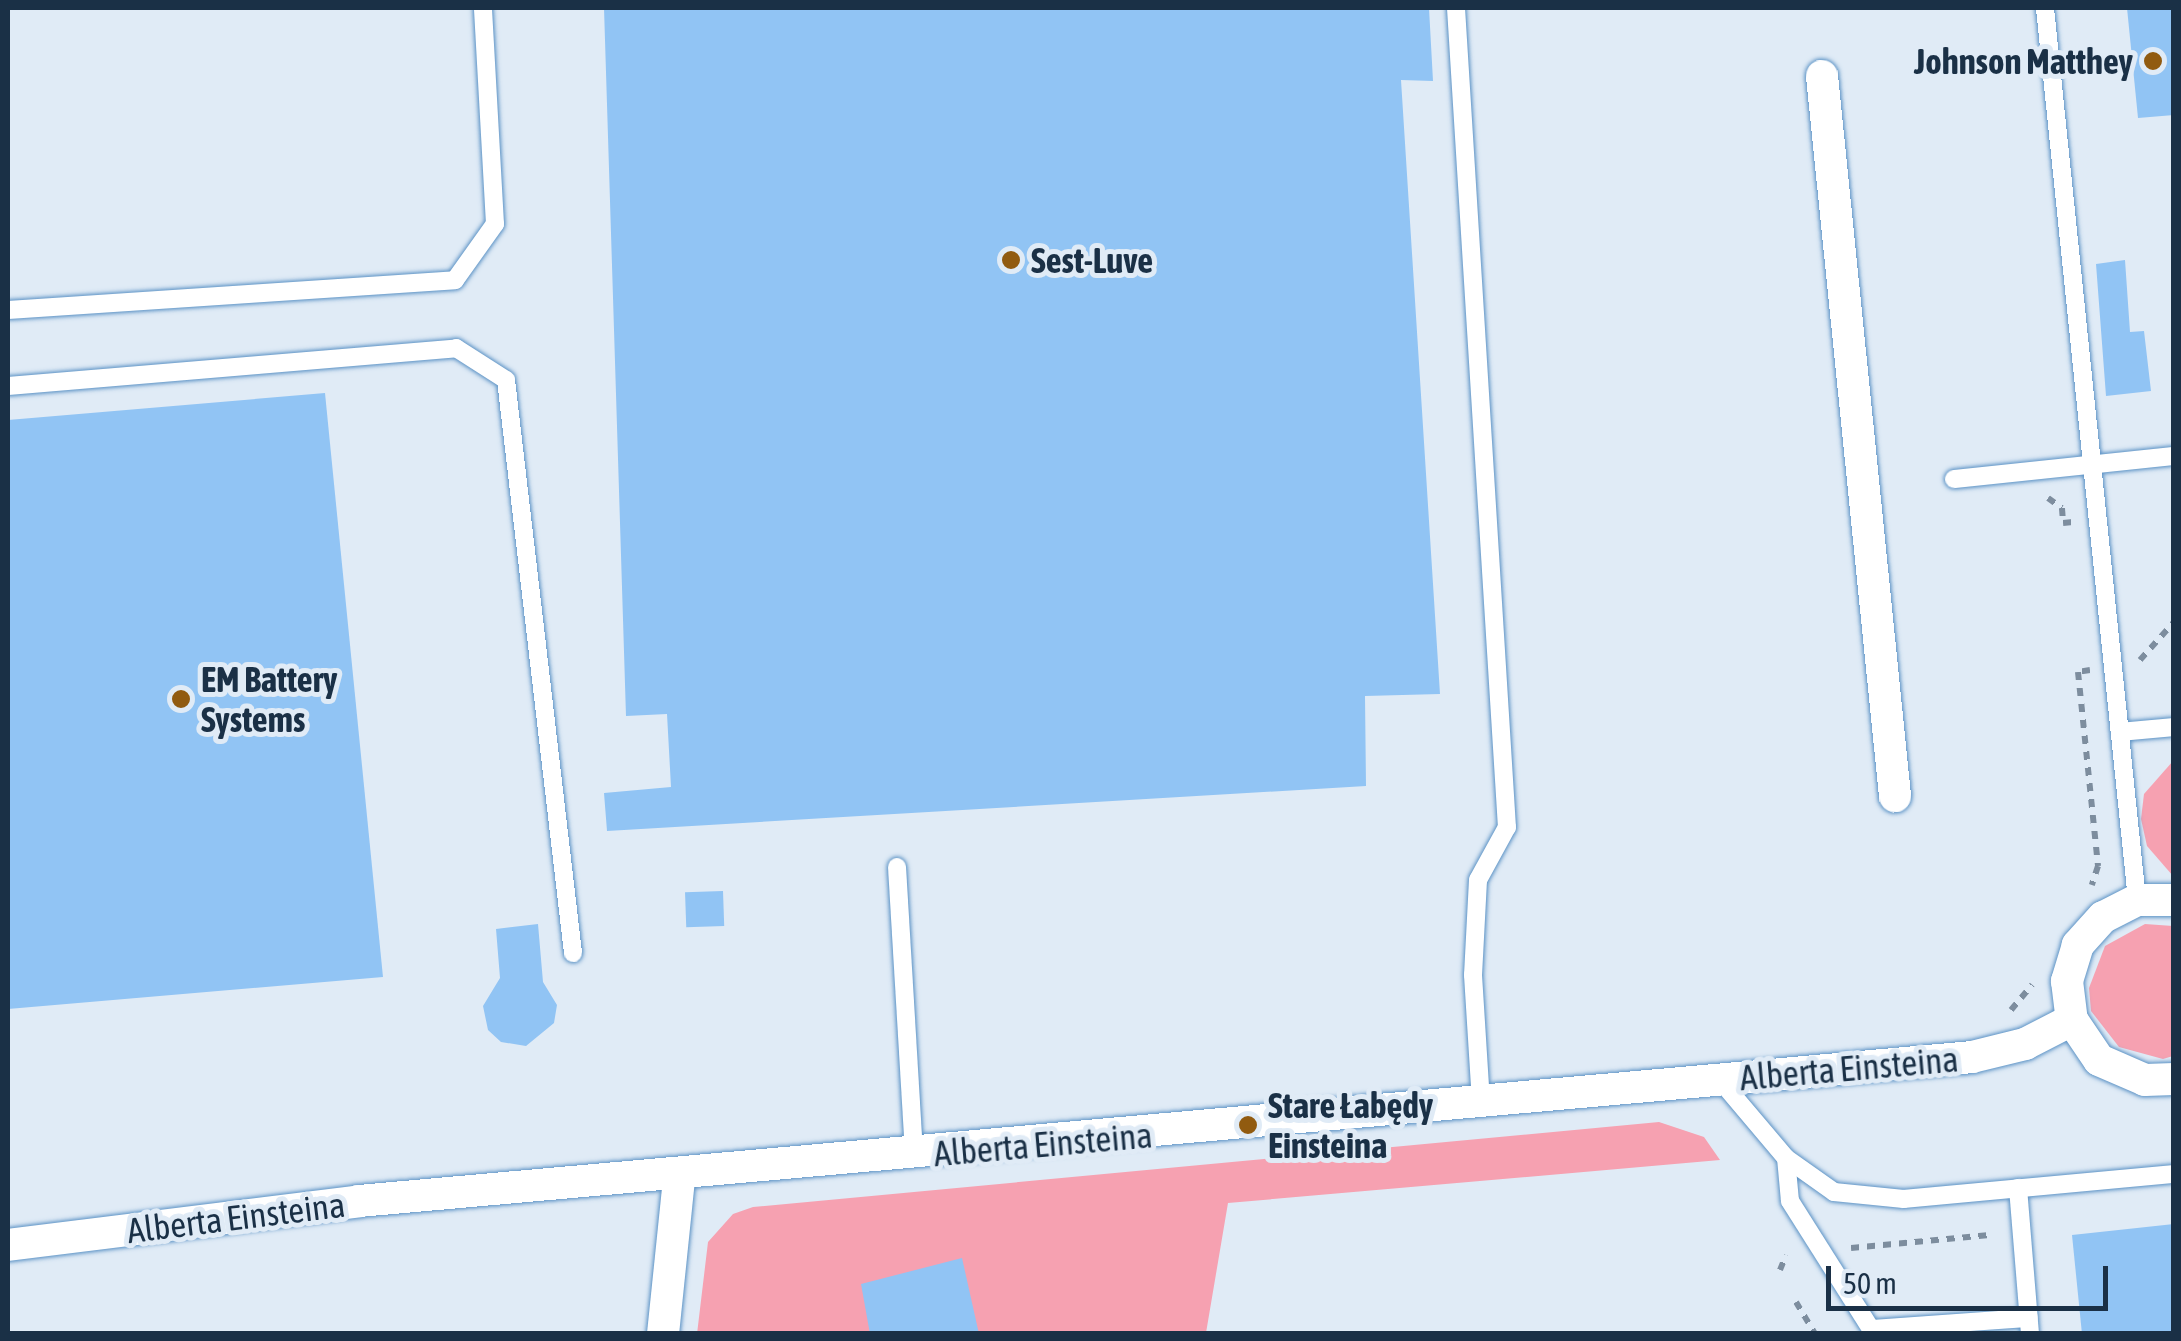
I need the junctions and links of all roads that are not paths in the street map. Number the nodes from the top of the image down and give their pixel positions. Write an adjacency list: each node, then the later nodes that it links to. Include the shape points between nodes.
1 (483, 8): 5 (lane, via 495,224 456,280)
2 (1456, 8): 20 (lane, via 1507,827 1478,880 1473,975)
3 (2045, 8): 8 (lane)
4 (1822, 76): 12 (street)
5 (8, 310)
6 (8, 386): 16 (lane, via 456,348 506,380)
7 (2174, 456): 8 (lane)
8 (2092, 465): 9 (lane); 11 (lane)
9 (1954, 478)
10 (2174, 727): 11 (lane)
11 (2120, 732): 14 (lane)
12 (1895, 796)
13 (897, 867): 21 (lane)
14 (2137, 900): 15 (street); 17 (street, via 2102,917 2078,945 2067,981)
15 (2174, 900)
16 (573, 952)
17 (2072, 1020): 18 (street, via 2099,1060 2121,1073); 19 (street, Alberta Einsteina, via 2025,1044 1972,1056)
18 (2174, 1079)
19 (1720, 1080): 20 (street, Alberta Einsteina); 22 (lane)
20 (1481, 1102): 21 (street, Alberta Einsteina)
21 (914, 1156): 24 (street, Alberta Einsteina)
22 (1786, 1158): 25 (lane, via 1834,1192 1904,1199); 27 (lane, via 1790,1201 1871,1329)
23 (2174, 1174): 25 (lane)
24 (679, 1178): 26 (street, Alberta Einsteina, via 359,1201); 28 (street)
25 (2018, 1188): 27 (lane)
26 (8, 1245)
27 (2030, 1326)
28 (662, 1334)

